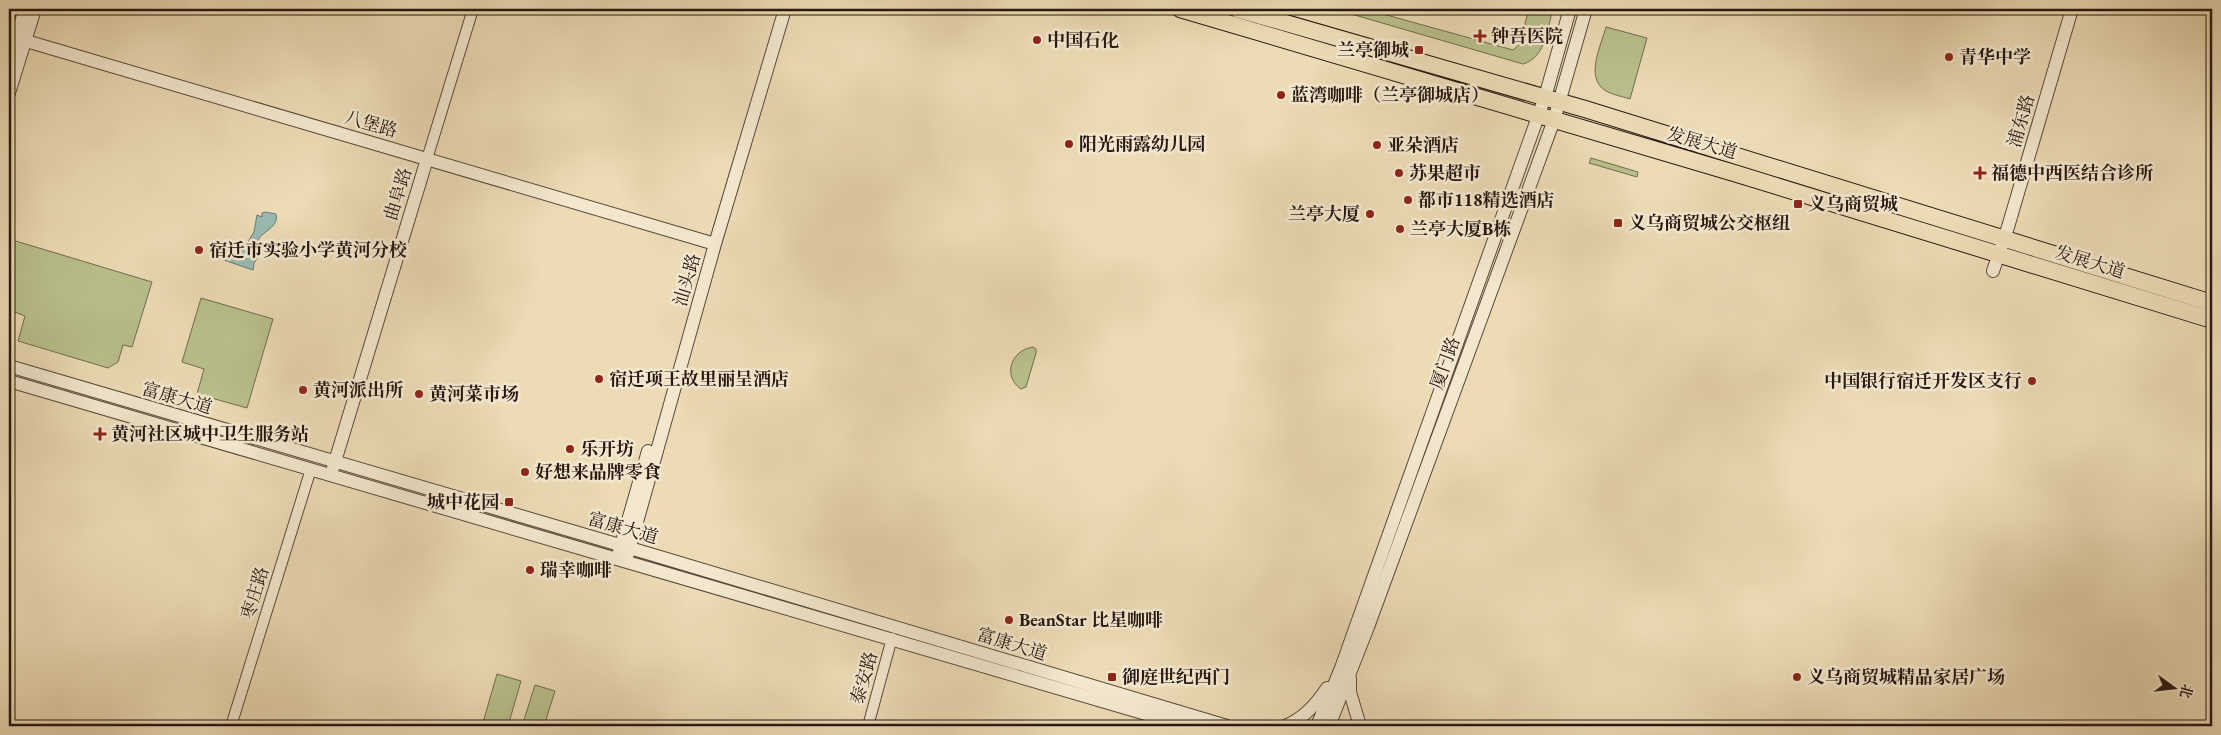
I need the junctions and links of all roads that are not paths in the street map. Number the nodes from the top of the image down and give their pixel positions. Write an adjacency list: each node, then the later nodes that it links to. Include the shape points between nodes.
1 (25, 9): 11 (street)
2 (34, 9): 11 (street)
3 (473, 9): 16 (street, 曲阜路)
4 (776, 9): 17 (street, 汕头路)
5 (785, 9): 17 (street, 汕头路)
6 (1180, 9): 15 (main road, 发展大道)
7 (1237, 9): 14 (main road, 发展大道)
8 (1570, 9): 14 (street, 厦门路)
9 (1586, 9): 14 (street, 厦门路)
10 (2072, 9): 18 (street, 浦东路)
11 (20, 39): 12 (street); 13 (street); 16 (street, 八堡路)
12 (9, 61)
13 (9, 93)
14 (1553, 99): 15 (street, 厦门路); 18 (main road, 发展大道)
15 (1546, 118): 18 (main road, 发展大道); 30 (street, 厦门路, via 1368,627)
16 (427, 159): 17 (street, 八堡路); 24 (street, 曲阜路)
17 (712, 243): 27 (street, 汕头路)
18 (2002, 247): 19 (street, 浦东路); 20 (main road, 发展大道); 21 (main road, 发展大道)
19 (1994, 271)
20 (2212, 303)
21 (2212, 320)
22 (9, 366): 24 (street, 富康大道)
23 (9, 381): 25 (street, 富康大道)
24 (335, 462): 26 (street, 曲阜路); 27 (street, 富康大道)
25 (311, 469): 26 (street, 富康大道); 31 (street, 枣庄路)
26 (331, 475): 28 (street, 富康大道)
27 (626, 546): 28 (street, 汕头路); 34 (street, 富康大道)
28 (622, 560): 29 (street, 富康大道)
29 (892, 638): 32 (street, 泰安路); 33 (street, 富康大道)
30 (1346, 669): 35 (street, via 1315,706); 36 (street, 厦门路); 37 (street, 厦门路); 38 (street)
31 (231, 726)
32 (868, 726)
33 (1187, 726)
34 (1227, 726)
35 (1284, 726)
36 (1317, 726)
37 (1329, 726)
38 (1360, 726)

